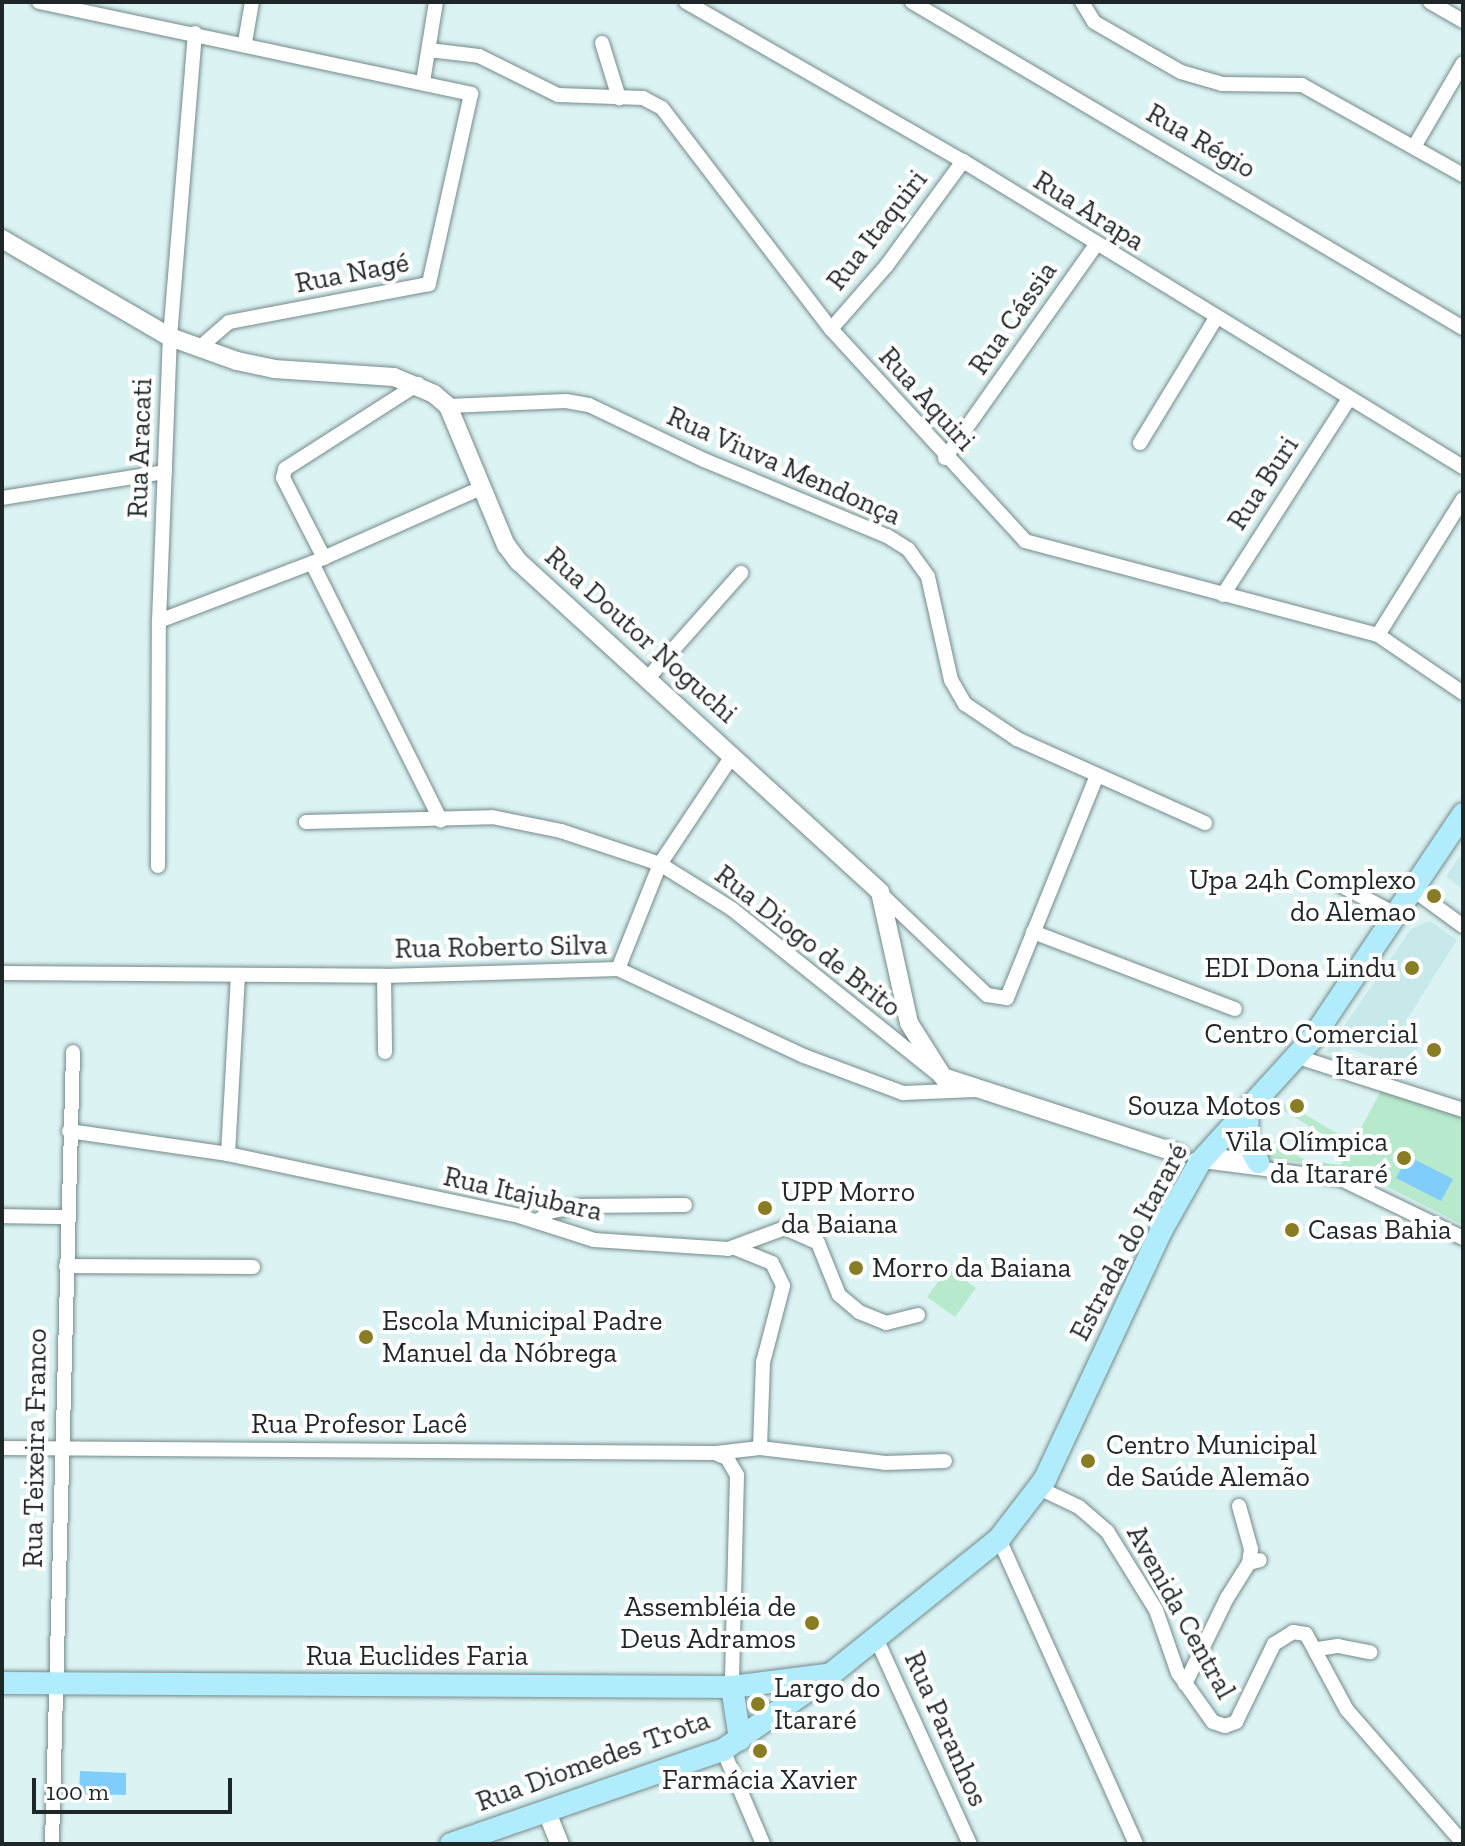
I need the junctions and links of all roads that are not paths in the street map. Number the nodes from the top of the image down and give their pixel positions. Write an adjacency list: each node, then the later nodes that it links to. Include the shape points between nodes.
1 (39, 2): 9 (street)
2 (252, 2): 10 (street)
3 (436, 2): 12 (street)
4 (686, 2): 17 (street, Rua Arapa)
5 (912, 2): 22 (street, Rua Régio)
6 (1082, 2): 16 (street, via 1094,22 1181,72 1222,84 1302,85)
7 (1430, 2): 8 (street)
8 (1463, 21)
9 (195, 33): 10 (street); 24 (street, Rua Aracati)
10 (245, 42): 14 (street)
11 (602, 43): 15 (street)
12 (429, 50): 14 (street); 15 (street, Rua Aquiri, via 479,56 558,95)
13 (1463, 63): 16 (street)
14 (423, 82): 25 (street, Rua Nagé, via 469,91 472,98 429,284 229,322)
15 (619, 98): 23 (street, Rua Aquiri, via 643,98 671,118)
16 (1414, 147): 18 (street)
17 (963, 161): 20 (street, Rua Arapa); 23 (street, Rua Itaquiri, via 887,265)
18 (1463, 175)
19 (2, 239): 24 (street)
20 (1095, 246): 21 (street, Rua Arapa); 30 (street, Rua Cássia)
21 (1216, 318): 27 (street, Rua Arapa); 29 (street)
22 (1463, 328)
23 (831, 329): 30 (street, Rua Aquiri)
24 (170, 337): 25 (street); 32 (street, Rua Aracati)
25 (200, 347): 26 (street, via 274,369 347,372)
26 (418, 384): 28 (street); 36 (street, via 285,469 283,478)
27 (1348, 400): 31 (street, Rua Arapa); 38 (street, Rua Buri)
28 (448, 406): 33 (street, Rua Doutor Noguchi); 44 (street, Rua Viuva Mendonça, via 566,401 589,405 691,455 887,536 908,549 928,577 951,680 965,704 1017,739)
29 (1140, 443)
30 (945, 458): 38 (street, Rua Aquiri, via 1014,533 1037,548)
31 (1463, 467)
32 (165, 472): 34 (street); 39 (street, Rua Aracati)
33 (481, 488): 36 (street); 41 (street, Rua Doutor Noguchi, via 512,554)
34 (2, 498)
35 (1463, 499): 40 (street)
36 (318, 560): 39 (street); 46 (street)
37 (741, 573): 41 (street)
38 (1223, 595): 40 (street, Rua Aquiri)
39 (159, 621): 50 (street, Rua Aracati)
40 (1378, 635): 42 (street, Rua Aquiri)
41 (647, 679): 43 (street, Rua Doutor Noguchi)
42 (1463, 693)
43 (732, 756): 49 (street); 53 (street, Rua Doutor Noguchi)
44 (1096, 778): 48 (street, Rua Viuva Mendonça); 56 (street)
45 (1463, 814): 52 (main road, Estrada do Itararé)
46 (441, 821): 47 (street, Rua Diogo de Brito); 49 (street, Rua Diogo de Brito, via 517,821)
47 (306, 822)
48 (1205, 823)
49 (660, 864): 57 (street); 65 (street, Rua Diogo de Brito, via 732,909)
50 (158, 866)
51 (1342, 886): 54 (street)
52 (1411, 888): 54 (main road, Estrada do Itararé); 55 (street)
53 (880, 892): 56 (street, via 987,995 1007,998); 65 (street, via 909,1023)
54 (1395, 914): 64 (main road, Estrada do Itararé)
55 (1463, 926)
56 (1033, 932): 61 (street)
57 (618, 969): 60 (street, Rua Roberto Silva); 66 (street, Rua Roberto Silva, via 804,1056 903,1093)
58 (2, 973): 59 (street, Rua Roberto Silva)
59 (238, 976): 60 (street, Rua Roberto Silva); 70 (street)
60 (384, 976): 63 (street)
61 (1235, 1009)
62 (73, 1052): 69 (street, Rua Teixeira Franco)
63 (385, 1052)
64 (1298, 1057): 67 (main road, Estrada do Itararé); 68 (street)
65 (943, 1077): 66 (street)
66 (975, 1090): 71 (street)
67 (1248, 1110): 71 (main road, Estrada do Itararé); 72 (main road, via 1247,1141)
68 (1463, 1110)
69 (69, 1131): 70 (street, Rua Itajubara); 75 (street, Rua Teixeira Franco)
70 (228, 1154): 76 (street, Rua Itajubara)
71 (1196, 1156): 72 (street); 89 (main road, Estrada do Itararé)
72 (1266, 1167): 77 (street, via 1353,1183)
73 (685, 1205): 76 (street, via 580,1206 549,1212)
74 (2, 1216): 75 (street)
75 (67, 1217): 79 (street, Rua Teixeira Franco)
76 (538, 1221): 78 (street, Rua Itajubara, via 594,1240)
77 (1463, 1238)
78 (735, 1248): 81 (street, Rua Itajubara, via 776,1229 796,1231 818,1243 839,1295 859,1312 886,1323); 84 (street, via 772,1263 783,1286 763,1362)
79 (66, 1266): 80 (street); 85 (street, Rua Teixeira Franco)
80 (253, 1267)
81 (918, 1315)
82 (900, 1447): 88 (street)
83 (2, 1448): 85 (street, Rua Profesor Lacê)
84 (760, 1448): 86 (street, Rua Profesor Lacê); 88 (street, Rua Profesor Lacê)
85 (60, 1450): 86 (street, Rua Profesor Lacê); 97 (street, Rua Teixeira Franco)
86 (715, 1453): 99 (street, via 727,1458 737,1475)
87 (945, 1461): 88 (street, Rua Profesor Lacê)
88 (901, 1463)
89 (1039, 1488): 91 (main road, Estrada do Itararé); 98 (street, Avenida Central, via 1079,1507 1107,1531 1156,1610)
90 (1239, 1506): 98 (street, via 1254,1562 1205,1633)
91 (999, 1539): 92 (main road, Estrada do Itararé); 108 (street)
92 (875, 1636): 95 (main road, Estrada do Itararé); 107 (street, Rua Paranhos)
93 (1318, 1649): 94 (street, via 1338,1646); 98 (street, Avenida Central, via 1297,1632 1274,1644 1233,1724 1213,1722); 103 (street, via 1347,1710)
94 (1370, 1652)
95 (831, 1674): 99 (main road, Rua Euclides Faria); 100 (main road, Rua Diomedes Trota)
96 (2, 1683): 97 (main road, Rua Euclides Faria)
97 (56, 1684): 99 (main road, Rua Euclides Faria); 104 (street, Rua Teixeira Franco)
98 (1185, 1684)
99 (732, 1687): 100 (main road)
100 (732, 1744): 101 (main road, Rua Diomedes Trota); 106 (street)
101 (546, 1810): 102 (main road, Rua Diomedes Trota); 105 (street)
102 (460, 1842)
103 (1463, 1843)
104 (52, 1844)
105 (560, 1844)
106 (763, 1844)
107 (970, 1844)
108 (1136, 1844)

